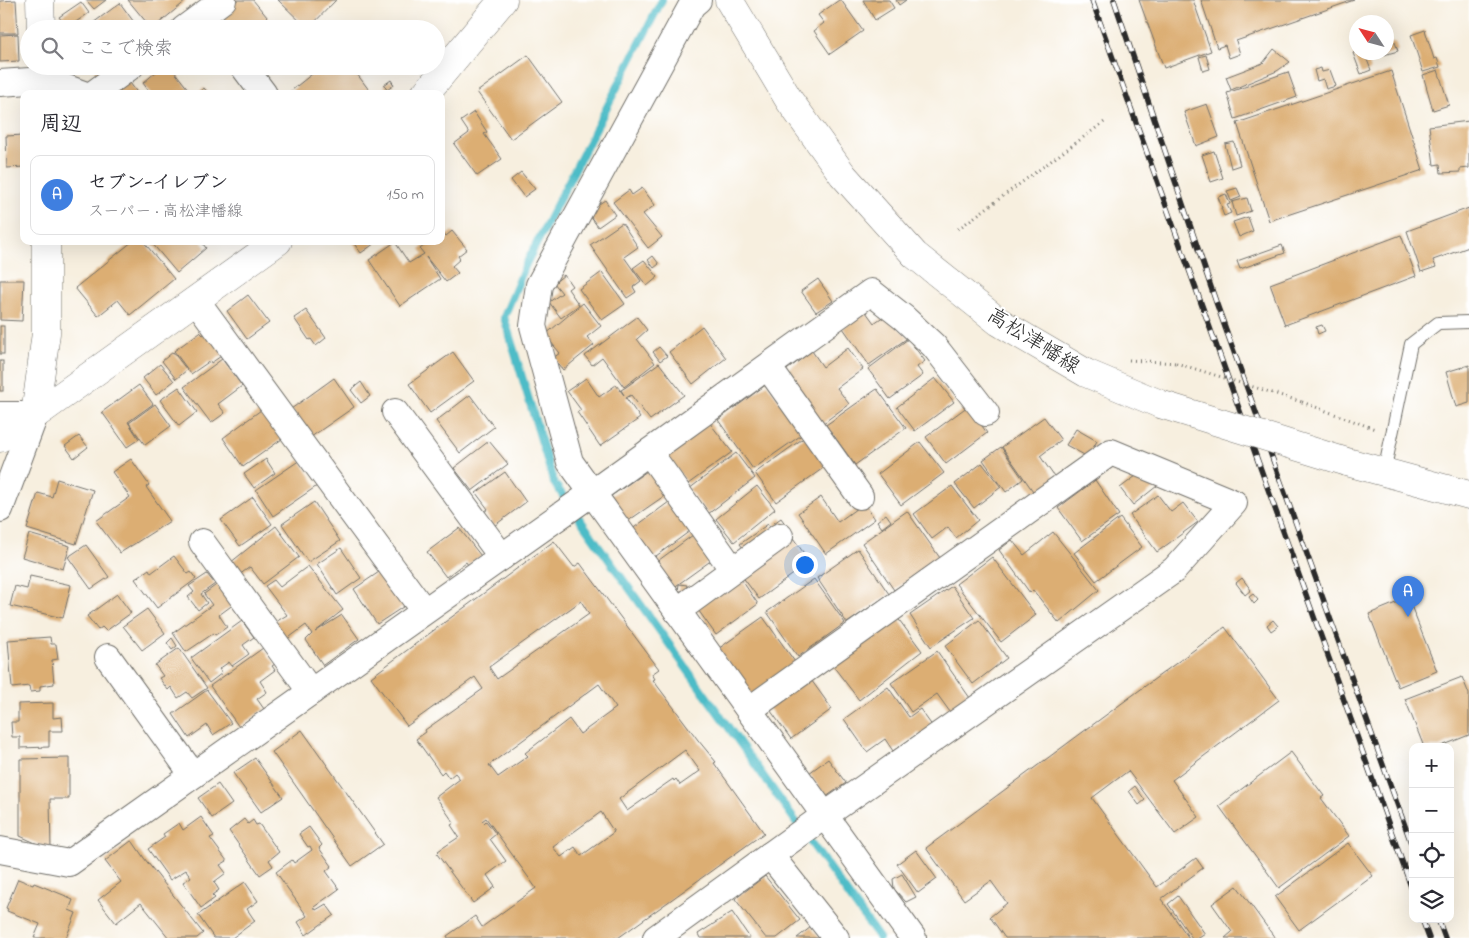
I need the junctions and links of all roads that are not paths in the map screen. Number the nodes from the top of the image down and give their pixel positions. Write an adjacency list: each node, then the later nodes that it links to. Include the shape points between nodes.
1 (40, 0): 5 (main road)
2 (503, 0): 6 (main road)
3 (698, 0): 30 (street, via 692,5 539,285 533,326)
4 (729, 0): 27 (main road, 高松津幡線, bridge, via 788,100 843,175 915,255 999,322 1086,373 1160,404)
5 (41, 20)
6 (445, 70)
7 (119, 75): 13 (street)
8 (250, 75): 14 (street)
9 (441, 75): 15 (main road)
10 (44, 80): 11 (street); 12 (street)
11 (0, 83)
12 (71, 90)
13 (99, 90)
14 (261, 90)
15 (428, 90)
16 (46, 245): 23 (main road, via 46,333)
17 (272, 245): 18 (main road)
18 (196, 300): 23 (main road); 36 (street)
19 (1469, 322): 27 (lane, via 1438,323 1412,344)
20 (768, 367): 22 (street, via 870,292 934,346); 26 (street); 29 (street)
21 (395, 412): 34 (street)
22 (986, 413)
23 (35, 414): 24 (street); 25 (main road); 31 (street)
24 (0, 415)
25 (0, 438)
26 (648, 452): 30 (street); 35 (street)
27 (1384, 472): 28 (main road, 高松津幡線)
28 (1469, 495)
29 (860, 496)
30 (578, 503): 34 (street); 37 (street)
31 (0, 509)
32 (780, 536): 35 (street)
33 (202, 542): 39 (street)
34 (502, 557): 36 (street)
35 (733, 570): 37 (street)
36 (424, 611): 39 (street)
37 (677, 611): 40 (street)
38 (108, 657): 41 (street)
39 (311, 692): 41 (street)
40 (749, 710): 42 (street); 42 (street, via 1111,452 1234,503 1174,570)
41 (193, 776): 43 (street, via 69,863)
42 (809, 827): 44 (street); 47 (street)
43 (0, 850)
44 (770, 855): 45 (street); 46 (street)
45 (656, 938)
46 (836, 938)
47 (913, 938)

